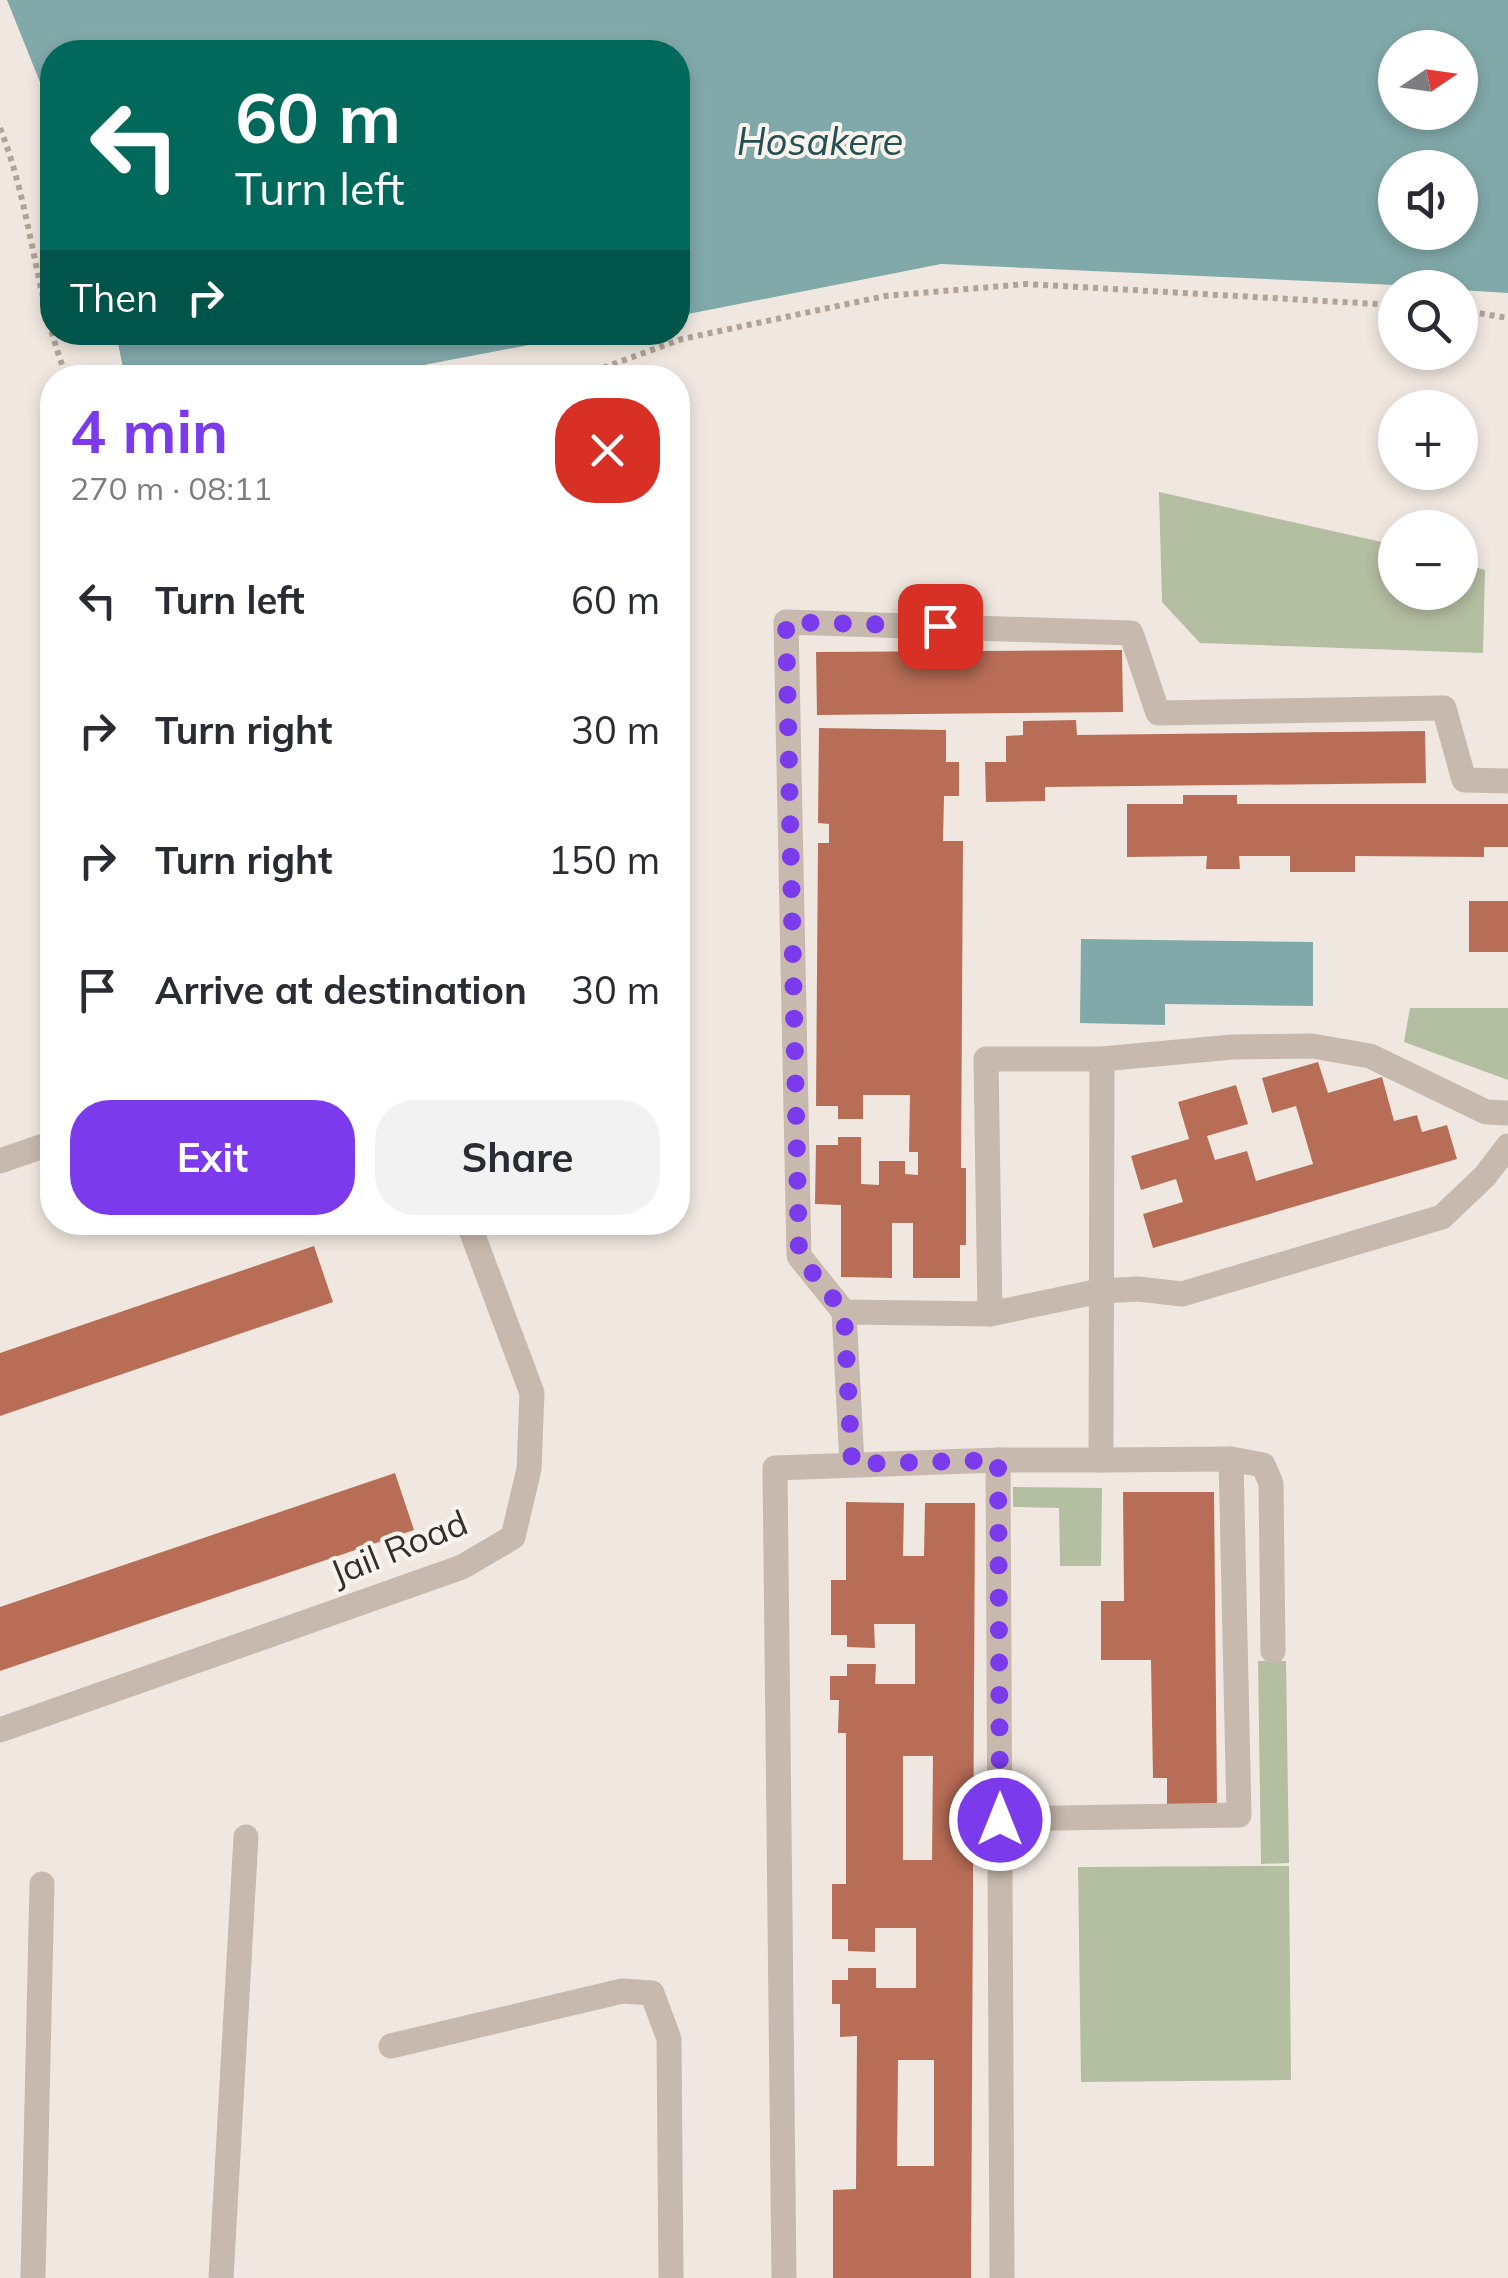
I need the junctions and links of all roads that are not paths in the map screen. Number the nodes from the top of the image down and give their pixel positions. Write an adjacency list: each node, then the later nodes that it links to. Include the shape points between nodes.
1 (1508, 781): 9 (street, via 1464,780 1444,708 1158,713 1132,633 786,622 799,1256)
2 (1102, 1060): 3 (street, via 1312,1046 1370,1056 1486,1112); 8 (street); 10 (street, via 986,1059)
3 (1508, 1114)
4 (1508, 1146): 8 (street, via 1442,1217 1182,1294)
5 (40, 1147): 6 (street)
6 (0, 1162)
7 (473, 1235): 16 (street, Jail Road, via 532,1393 529,1469 513,1538 462,1567)
8 (1100, 1292): 10 (street); 13 (street)
9 (844, 1312): 10 (street); 14 (street)
10 (990, 1314)
11 (1231, 1459): 13 (street); 15 (street, via 1264,1465 1271,1483); 17 (street, via 1239,1814)
12 (998, 1460): 13 (street); 14 (street); 17 (street)
13 (1101, 1460)
14 (852, 1464): 24 (street, via 776,1468)
15 (1273, 1651)
16 (0, 1730)
17 (1000, 1820): 25 (street)
18 (246, 1837): 22 (street)
19 (42, 1884): 21 (street)
20 (391, 2046): 23 (street, via 622,1991 652,1993 668,2039)
21 (33, 2278)
22 (221, 2278)
23 (671, 2278)
24 (784, 2278)
25 (1002, 2278)

